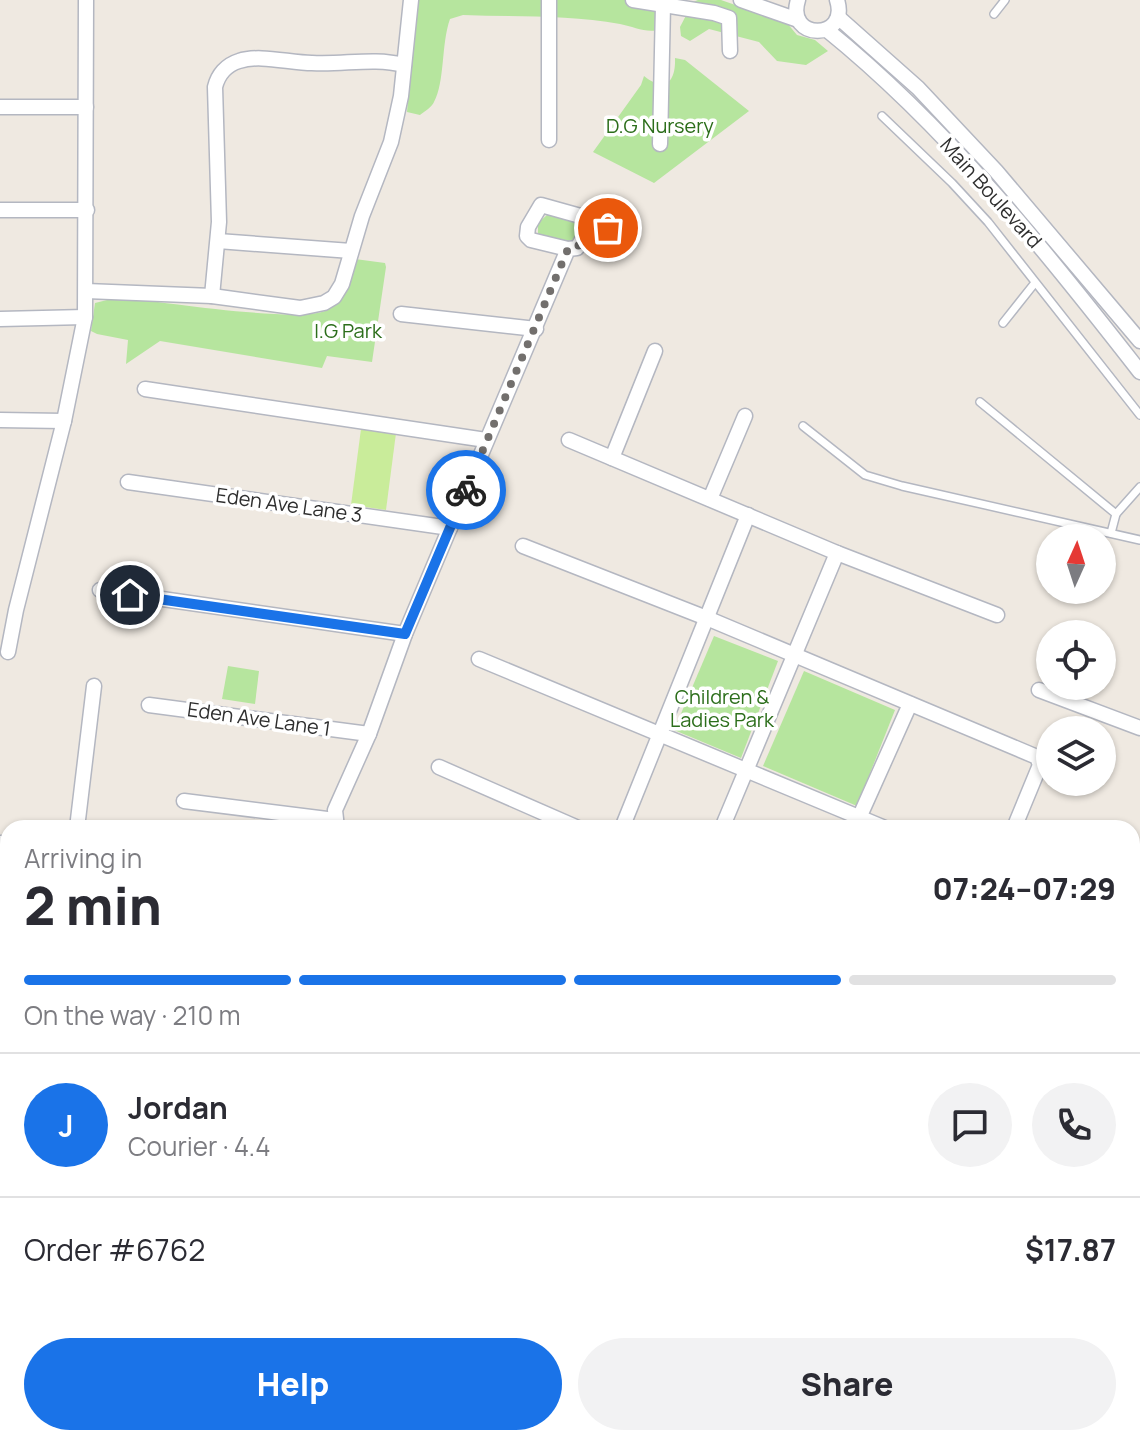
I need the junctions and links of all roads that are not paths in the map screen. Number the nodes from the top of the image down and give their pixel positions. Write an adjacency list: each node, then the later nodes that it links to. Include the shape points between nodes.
1 (86, 0): 18 (street)
2 (411, 0): 16 (street)
3 (549, 0): 20 (street)
4 (633, 0): 10 (street)
5 (741, 0): 13 (street)
6 (797, 0): 13 (street)
7 (837, 0): 12 (street)
8 (1005, 0): 11 (lane)
9 (686, 4): 10 (street); 15 (street, via 729,18)
10 (663, 5): 21 (street)
11 (994, 14)
12 (838, 17): 14 (street); 37 (street, Main Boulevard, via 918,88 996,171)
13 (798, 20): 14 (street, via 810,30)
14 (827, 30): 39 (street, Main Boulevard, via 893,88 993,192)
15 (730, 51)
16 (404, 65): 26 (street, via 248,58 225,69 215,87); 28 (street, via 391,142)
17 (0, 107): 18 (street)
18 (86, 107): 23 (street)
19 (882, 116): 29 (lane, via 988,222)
20 (549, 140)
21 (660, 144)
22 (0, 210): 23 (street)
23 (87, 210): 30 (street)
24 (588, 223): 25 (street); 27 (street, via 577,248); 27 (street, via 584,217 541,205 527,236)
25 (627, 233)
26 (218, 241): 28 (street); 31 (street)
27 (568, 249): 36 (street)
28 (351, 251): 31 (street, via 342,284 324,303 300,308)
29 (1034, 284): 35 (lane); 42 (lane)
30 (86, 291): 31 (street); 33 (street)
31 (212, 296)
32 (401, 314): 36 (street)
33 (85, 317): 34 (street); 45 (street)
34 (0, 319)
35 (1003, 323)
36 (536, 329): 47 (street)
37 (1140, 341)
38 (655, 351): 49 (street)
39 (1140, 372)
40 (145, 389): 47 (street)
41 (980, 402): 53 (lane)
42 (1140, 415)
43 (745, 416): 52 (street)
44 (0, 420): 45 (street)
45 (64, 421): 64 (street)
46 (803, 426): 55 (lane, via 865,475)
47 (486, 440): 57 (street)
48 (569, 440): 49 (street)
49 (612, 458): 52 (street)
50 (128, 482): 57 (street, Eden Ave Lane 3)
51 (1140, 487): 53 (lane)
52 (710, 499): 54 (street)
53 (1116, 514): 56 (lane)
54 (748, 515): 61 (street); 66 (street)
55 (1071, 524)
56 (1113, 524)
57 (450, 528): 67 (street)
58 (1116, 534): 59 (lane)
59 (1140, 540)
60 (523, 546): 66 (street)
61 (837, 553): 65 (street); 69 (street)
62 (100, 590): 67 (street)
63 (0, 609): 64 (street)
64 (16, 610): 68 (street)
65 (997, 615)
66 (709, 619): 69 (street); 77 (street)
67 (405, 634): 76 (street)
68 (8, 652)
69 (794, 655): 73 (street); 79 (street)
70 (479, 659): 77 (street)
71 (94, 686): 82 (street)
72 (1066, 700): 75 (street)
73 (910, 704): 81 (street); 89 (street, via 1040,760)
74 (149, 705): 76 (street, Eden Ave Lane 1)
75 (1140, 728)
76 (369, 734): 84 (street)
77 (661, 736): 79 (street); 86 (street)
78 (439, 767): 85 (street)
79 (748, 769): 81 (street); 87 (street)
80 (184, 801): 83 (street)
81 (859, 818): 88 (street)
82 (78, 820)
83 (305, 820)
84 (331, 820)
85 (560, 820)
86 (625, 820)
87 (726, 820)
88 (864, 820)
89 (1017, 820)

